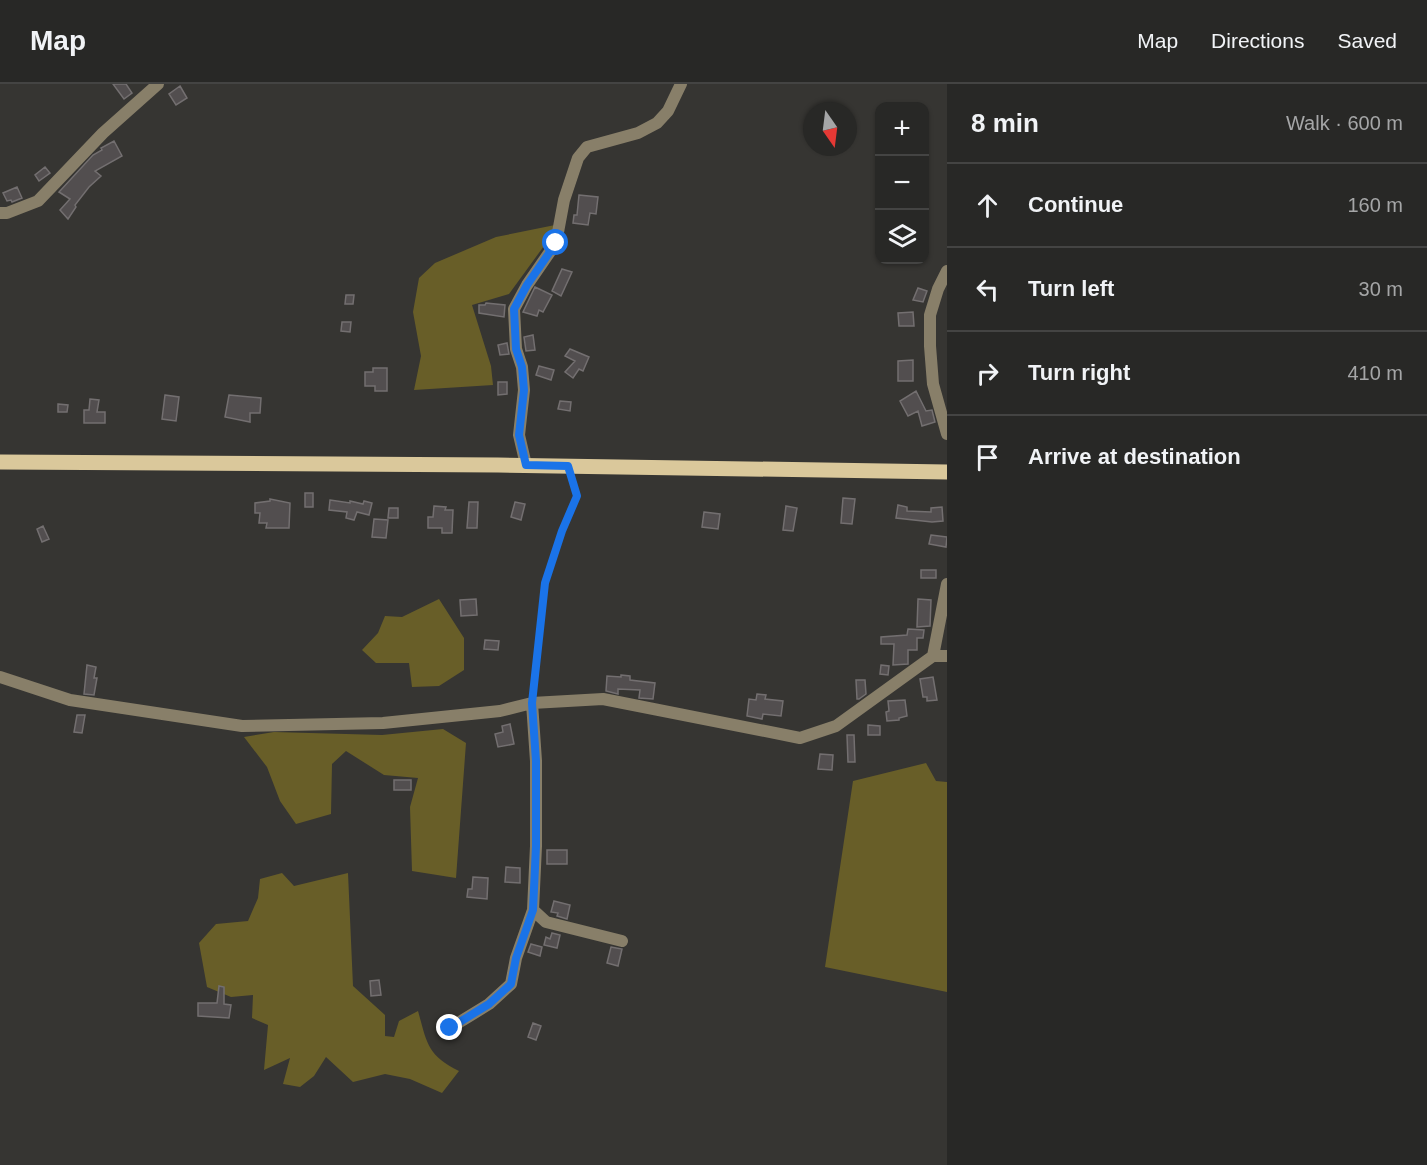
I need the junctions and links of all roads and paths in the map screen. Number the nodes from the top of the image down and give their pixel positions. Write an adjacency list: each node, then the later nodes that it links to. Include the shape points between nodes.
1 (158, 84): 3 (street, via 38,201)
2 (681, 84): 7 (street, via 668,111 657,123 639,134 586,147 578,158 564,200 556,243 514,309 524,390 519,435)
3 (0, 213)
4 (947, 272): 5 (street, via 930,315 930,346 933,384)
5 (947, 434)
6 (0, 462): 7 (main road)
7 (526, 465): 8 (main road)
8 (568, 466): 9 (main road); 14 (path, via 577,496 545,583)
9 (947, 472)
10 (947, 584): 11 (street)
11 (933, 656): 12 (street); 14 (street, via 836,726 800,738 603,699)
12 (947, 656)
13 (0, 677): 14 (street, via 70,700 242,726 383,723 500,711)
14 (532, 703): 15 (street, via 536,782)
15 (533, 910): 16 (street, via 546,922); 17 (street, via 511,984 489,1004)
16 (622, 941)
17 (450, 1028)

